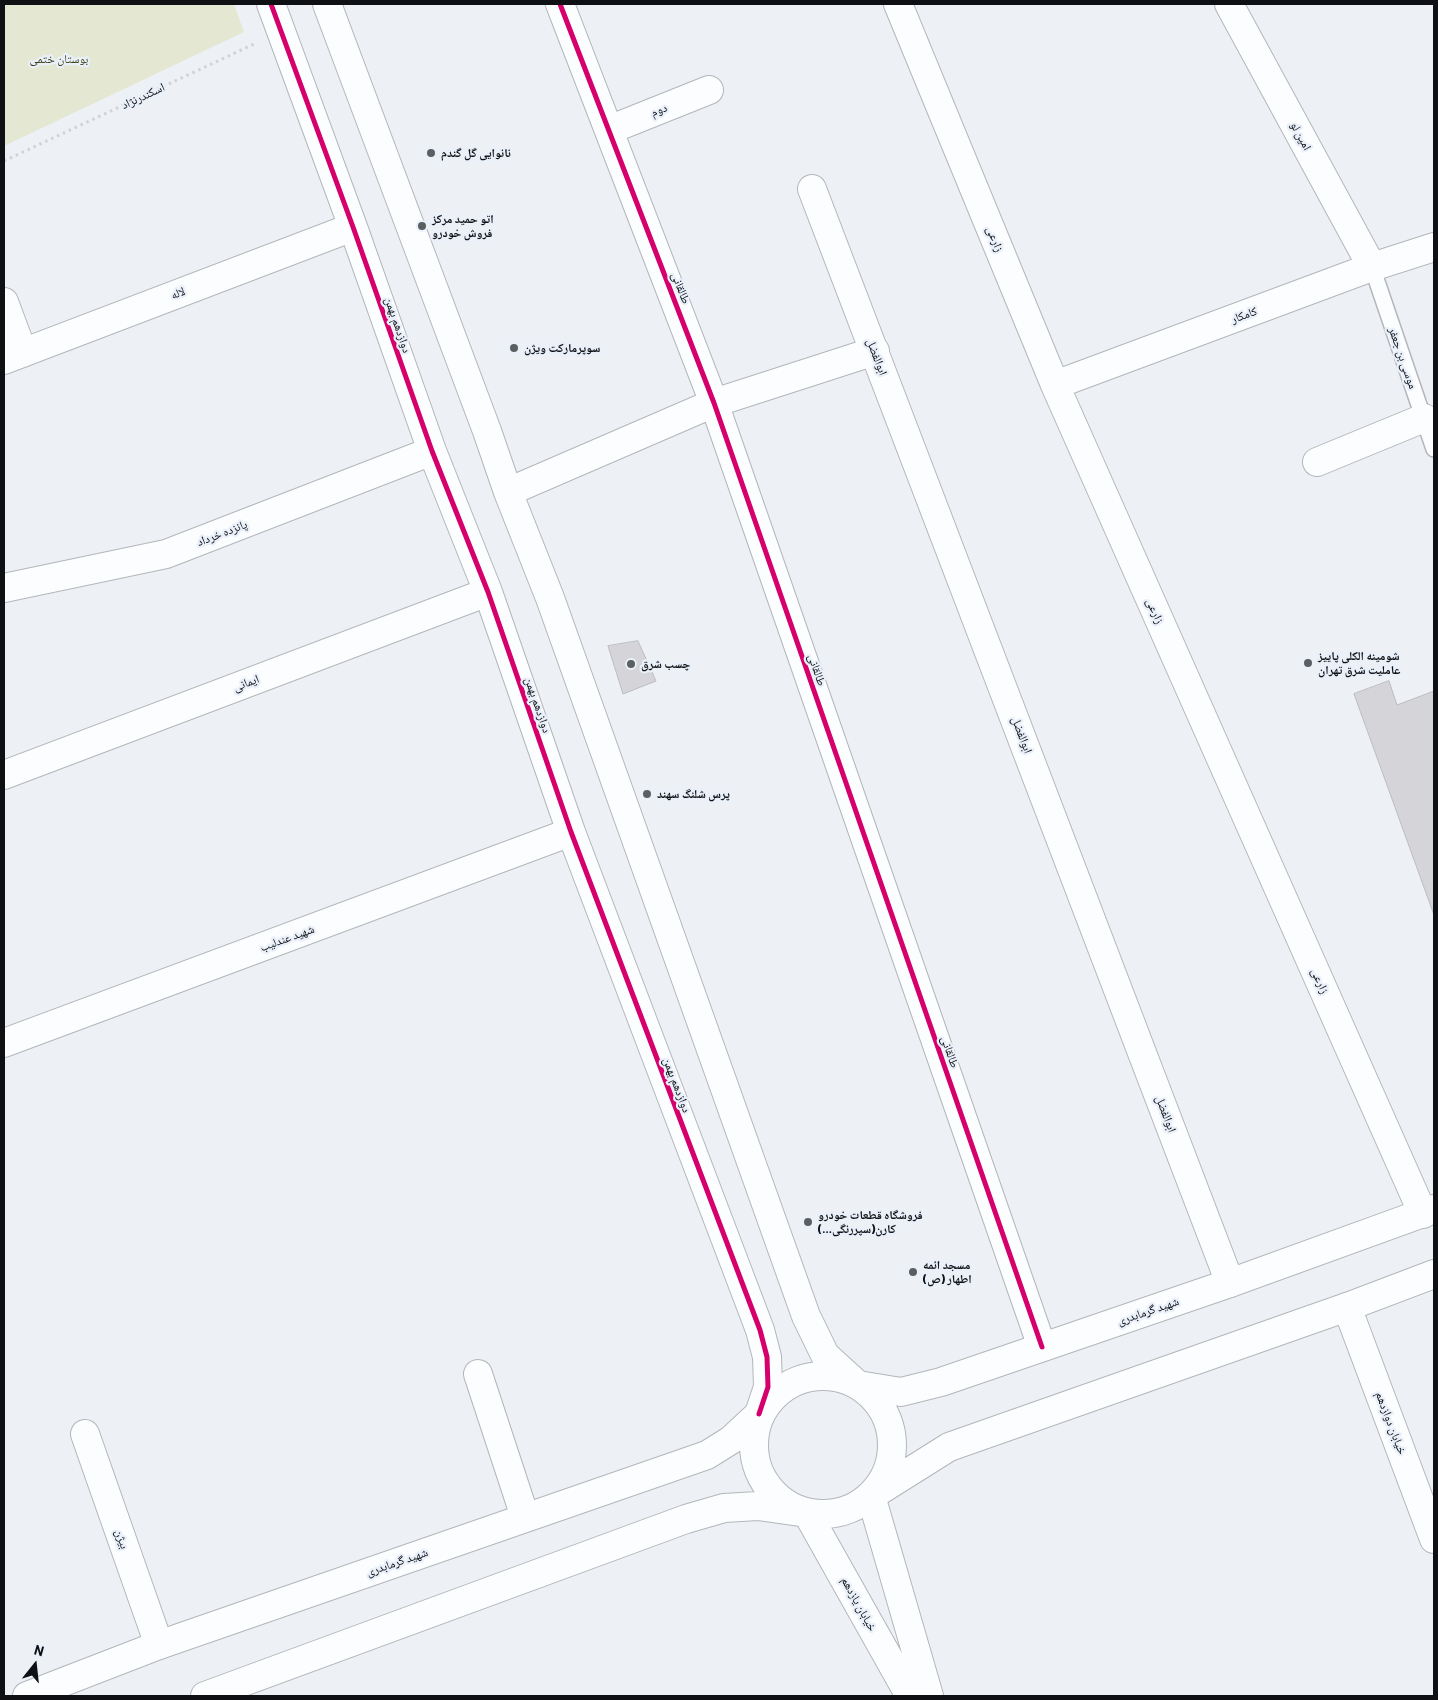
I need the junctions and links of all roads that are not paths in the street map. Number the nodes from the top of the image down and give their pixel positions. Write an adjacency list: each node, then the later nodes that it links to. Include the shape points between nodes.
1 (271, 4): 9 (street, دوازدهم بهمن)
2 (327, 4): 21 (street)
3 (560, 4): 7 (street, طالقانی)
4 (898, 4): 15 (street, زارعی)
5 (1229, 4): 11 (street, امین لو)
6 (709, 90): 7 (street, دوم)
7 (609, 130): 16 (street, طالقانی)
8 (812, 189): 13 (street, ابوالفضل)
9 (353, 227): 14 (street, لاله); 19 (street, دوازدهم بهمن)
10 (1434, 247): 11 (street, کامکار)
11 (1372, 268): 15 (street, کامکار); 17 (lane, موسی بن جعفر)
12 (4, 302): 14 (street)
13 (875, 351): 16 (street); 29 (street, ابوالفضل)
14 (13, 356)
15 (1055, 385): 27 (street, زارعی)
16 (714, 403): 21 (street); 31 (street, طالقانی)
17 (1424, 418): 18 (lane, موسی بن جعفر); 20 (street)
18 (1434, 448)
19 (432, 451): 22 (street, پانزده خرداد, via 166,554); 23 (street, دوازدهم بهمن)
20 (1317, 462)
21 (508, 492): 33 (street, via 550,598 806,1316 825,1355)
22 (4, 588)
23 (488, 592): 24 (street, ایمانی); 25 (street, دوازدهم بهمن)
24 (4, 775)
25 (571, 832): 26 (street, شهید عندلیب); 34 (street, دوازدهم بهمن, via 760,1330 767,1358 768,1387)
26 (4, 1043)
27 (1429, 1212): 29 (street, شهید گرمابدری)
28 (1434, 1274): 30 (street)
29 (1230, 1283): 31 (street, شهید گرمابدری)
30 (1347, 1307): 36 (street, via 949,1447); 39 (street, خیابان دوازدهم)
31 (1042, 1347): 33 (street, شهید گرمابدری, via 901,1392)
32 (478, 1374): 38 (street)
33 (858, 1385): 34 (street, via 838,1378 817,1376 796,1381 778,1392); 36 (street, via 875,1399 887,1417 892,1437 892,1458 884,1479)
34 (759, 1414): 37 (street, via 754,1449 758,1471 770,1490 786,1504); 38 (street, شهید گرمابدری, via 731,1440 707,1455)
35 (85, 1434): 40 (street, بیژن)
36 (871, 1496): 37 (street, via 852,1509 830,1514); 44 (street)
37 (807, 1513): 41 (street, via 758,1506 724,1508 686,1519); 43 (street, خیابان یازدهم)
38 (526, 1516): 40 (street, شهید گرمابدری)
39 (1434, 1539)
40 (159, 1645): 42 (street, شهید گرمابدری)
41 (219, 1694)
42 (27, 1696)
43 (910, 1696)
44 (930, 1696)

